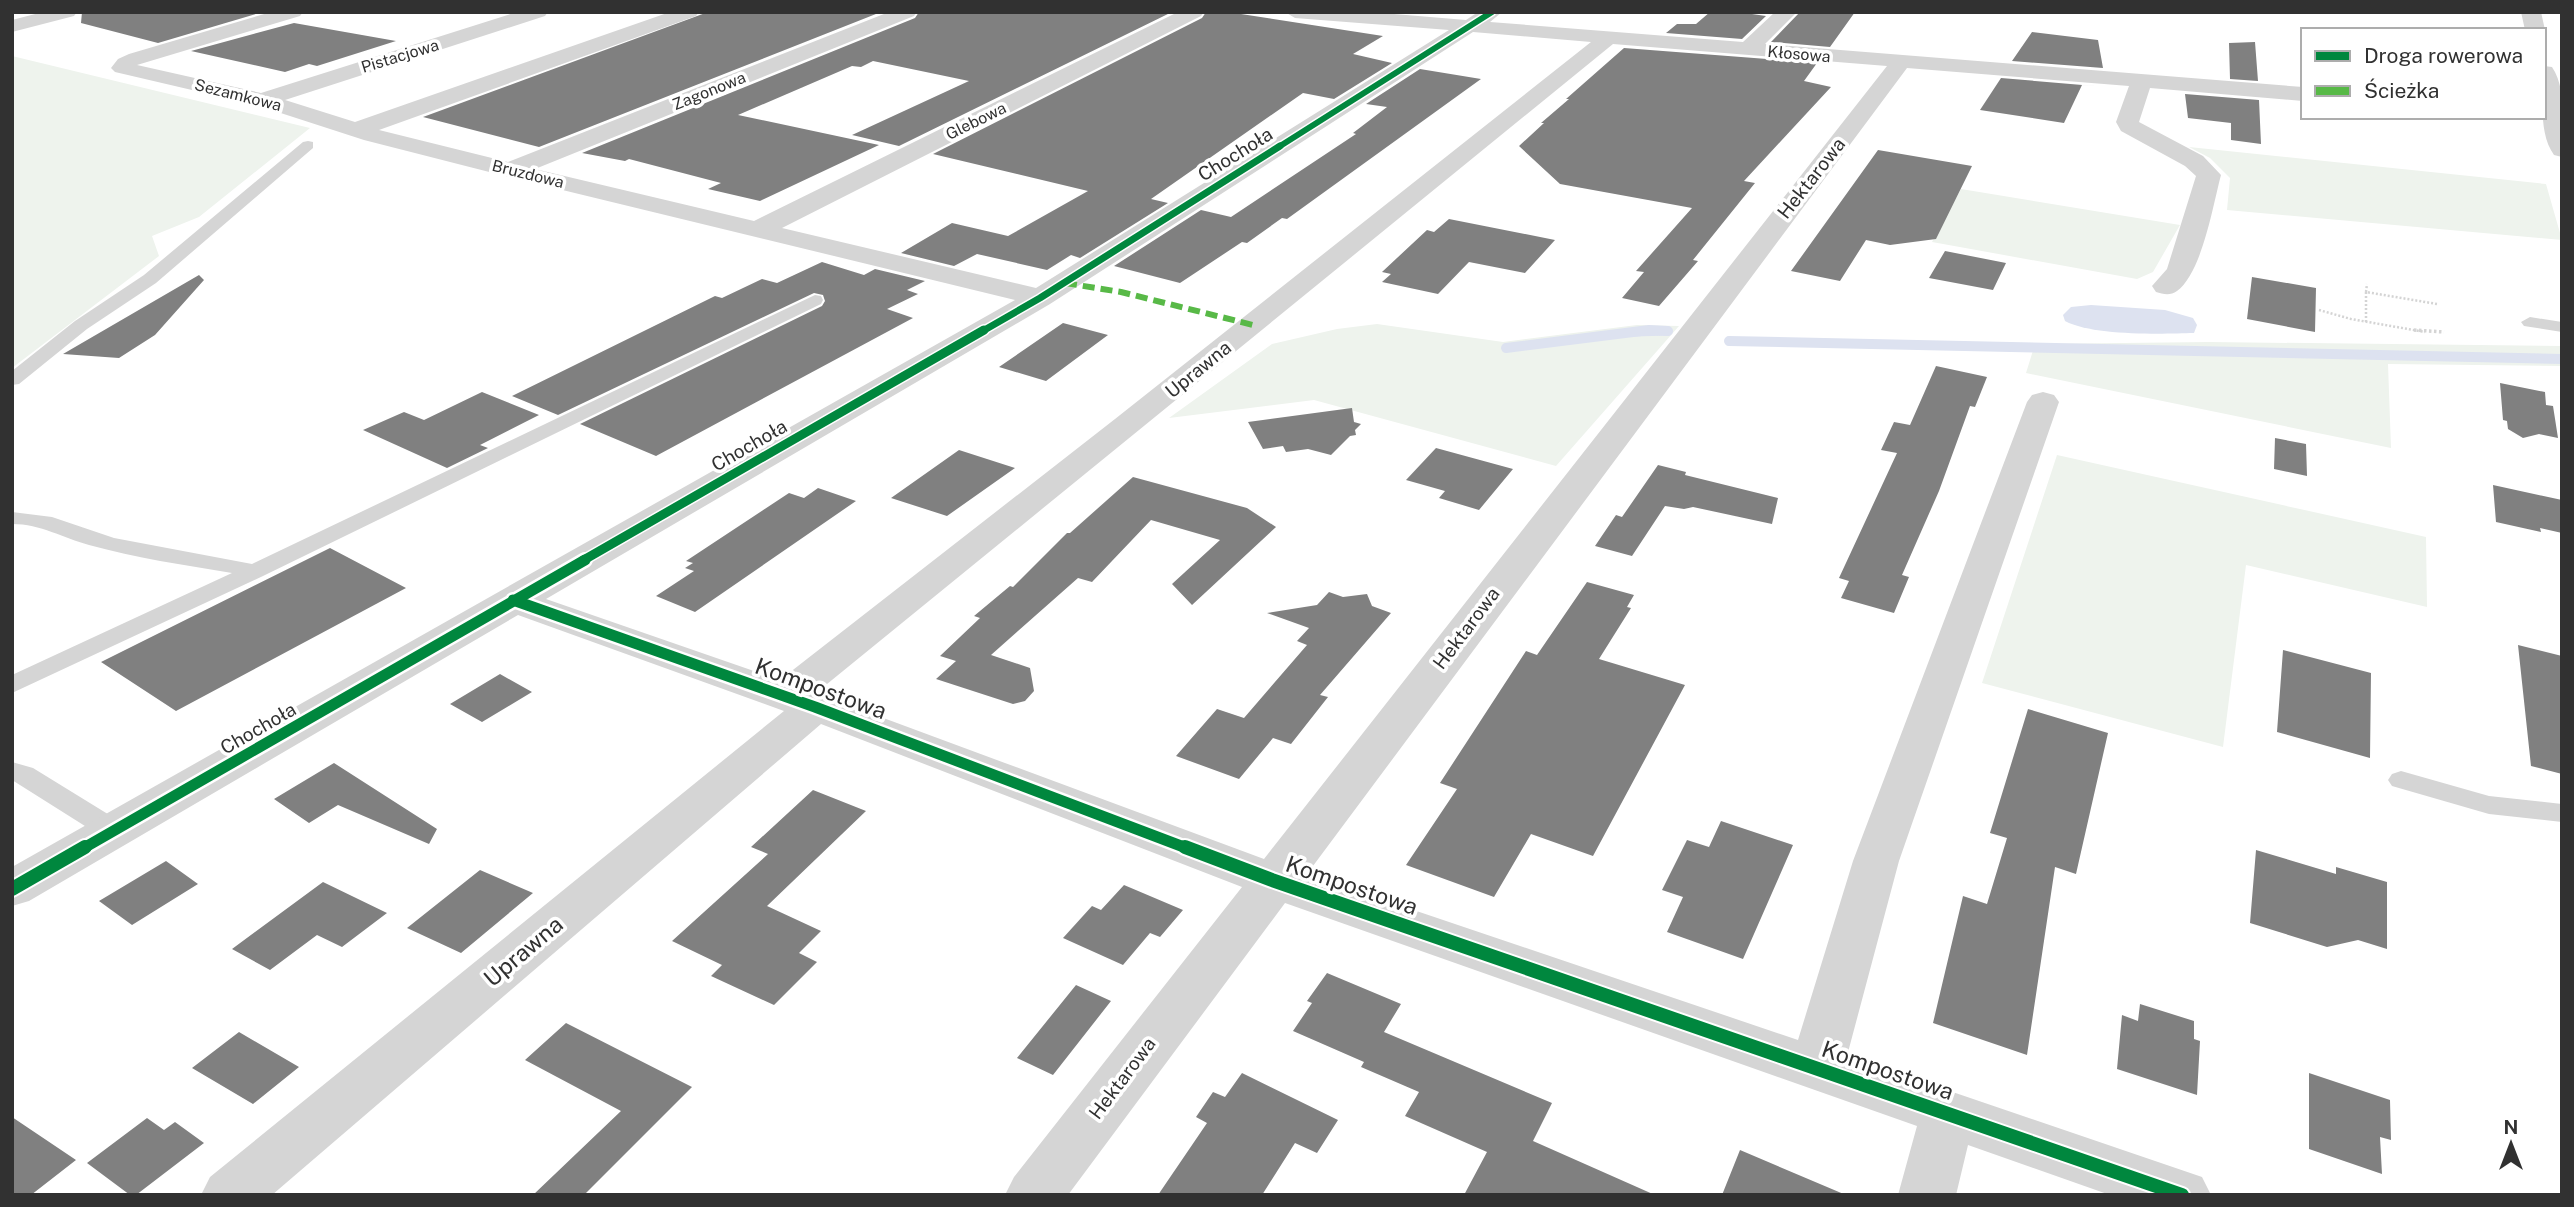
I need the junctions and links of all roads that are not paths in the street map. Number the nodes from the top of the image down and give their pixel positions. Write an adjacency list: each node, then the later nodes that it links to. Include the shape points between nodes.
1 (67, 12): 10 (street)
2 (293, 12): 17 (street, Sezamkowa, via 125,63 122,68)
3 (538, 12): 17 (street, Pistacjowa)
4 (689, 12): 19 (street)
5 (908, 12): 22 (street, Zagonowa)
6 (1194, 12): 23 (street, Glebowa)
7 (1295, 12): 9 (street, Kłosowa)
8 (1787, 12): 12 (street)
9 (1480, 20): 11 (street, Kłosowa); 25 (street, Chochoła)
10 (12, 26)
11 (1607, 39): 12 (street, Kłosowa); 35 (street, Uprawna, via 1127,426)
12 (1747, 50): 13 (street, Kłosowa)
13 (1900, 62): 15 (street, Kłosowa); 40 (street, Hektarowa)
14 (2551, 78): 18 (street)
15 (2142, 80): 16 (street, Kłosowa); 24 (street, via 2129,126 2194,161 2209,175 2180,271)
16 (2301, 94)
17 (262, 100): 19 (street, Sezamkowa)
18 (2549, 115): 21 (street)
19 (358, 129): 22 (street, Bruzdowa)
20 (308, 145): 29 (lane, via 150,279 80,325)
21 (2562, 150)
22 (510, 170): 23 (street, Bruzdowa)
23 (757, 230): 25 (street, Bruzdowa)
24 (2166, 286)
25 (1040, 298): 33 (street, Chochoła)
26 (815, 299): 32 (lane)
27 (2530, 322): 28 (lane)
28 (2562, 327)
29 (12, 380)
30 (2043, 402): 42 (street, via 1876,861)
31 (12, 518): 32 (lane, via 53,522 65,532 97,541)
32 (255, 571): 34 (lane)
33 (513, 600): 35 (street, Kompostowa); 39 (street, Chochoła)
34 (12, 685)
35 (800, 702): 40 (street, Kompostowa); 44 (street, Uprawna)
36 (12, 771): 39 (lane)
37 (2401, 780): 38 (lane, via 2489,805)
38 (2562, 813)
39 (114, 831): 41 (street, Chochoła)
40 (1272, 880): 42 (street, Kompostowa); 45 (street, Hektarowa)
41 (12, 889)
42 (1817, 1067): 43 (street, Kompostowa)
43 (1948, 1113): 46 (street); 47 (street, Kompostowa)
44 (230, 1195)
45 (1034, 1195)
46 (1927, 1195)
47 (2182, 1195)

